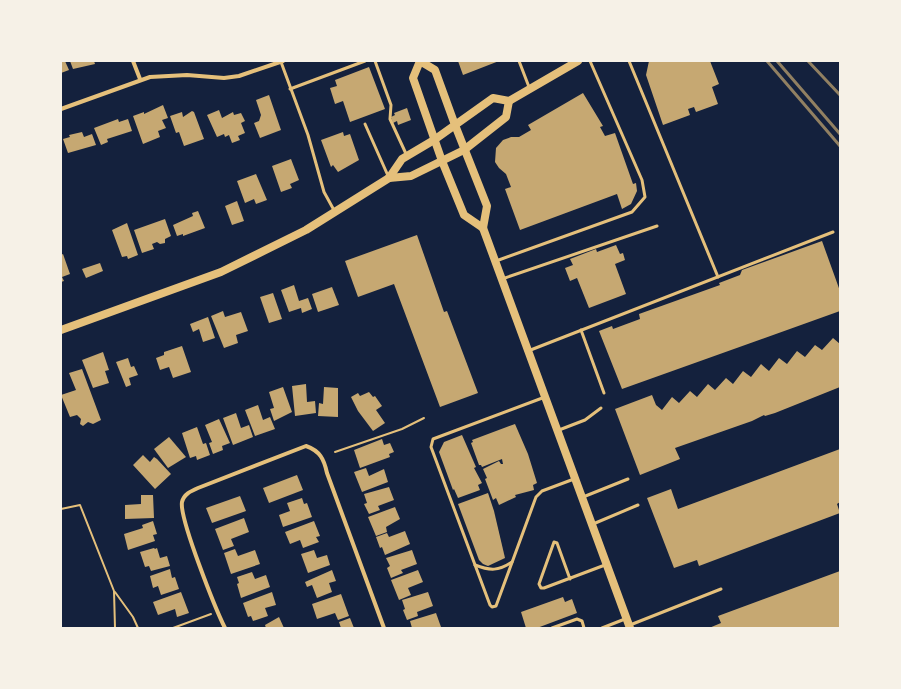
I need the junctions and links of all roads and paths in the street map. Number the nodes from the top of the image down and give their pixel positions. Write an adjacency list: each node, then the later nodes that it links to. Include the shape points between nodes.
1 (133, 61): 10 (street)
2 (282, 61): 10 (street, via 238,76 224,78 187,75); 11 (lane)
3 (365, 61): 11 (lane)
4 (375, 61): 19 (lane, via 391,105 390,119)
5 (420, 61): 16 (main road, via 435,70); 17 (main road, via 413,78)
6 (519, 61): 12 (lane)
7 (578, 61): 12 (main road)
8 (590, 61): 26 (lane, via 642,180 645,197 632,212)
9 (629, 61): 27 (lane)
10 (140, 79): 14 (street)
11 (290, 89): 22 (lane, via 308,135 324,192)
12 (530, 89): 13 (main road)
13 (510, 101): 16 (main road, via 493,98); 18 (main road, via 506,117)
14 (61, 109)
15 (365, 124): 21 (lane)
16 (455, 125): 17 (main road); 18 (main road)
17 (434, 140): 19 (main road); 20 (main road)
18 (464, 150): 20 (main road); 24 (main road, via 487,206)
19 (407, 156): 21 (main road)
20 (442, 161): 21 (main road, via 411,176); 24 (main road, via 464,216)
21 (389, 178): 22 (main road)
22 (335, 212): 29 (main road, via 306,230 222,272)
23 (657, 226): 28 (lane)
24 (483, 228): 26 (main road)
25 (833, 232): 27 (lane)
26 (494, 262): 28 (main road)
27 (718, 277): 30 (lane)
28 (502, 279): 31 (main road)
29 (61, 330)
30 (581, 330): 31 (lane); 32 (lane)
31 (528, 351): 33 (main road)
32 (604, 392)
33 (545, 396): 36 (main road); 46 (lane, via 433,439 431,447)
34 (601, 408): 36 (lane, via 585,420)
35 (424, 418): 37 (path, via 402,429)
36 (558, 431): 38 (main road)
37 (336, 452)
38 (575, 478): 40 (main road); 44 (lane, via 542,491 536,497)
39 (628, 479): 40 (lane)
40 (582, 497): 43 (main road)
41 (638, 505): 43 (lane)
42 (61, 509): 49 (path, via 80,505)
43 (592, 524): 45 (main road)
44 (512, 561): 46 (lane, via 500,569 492,570); 46 (lane, via 496,606 492,607)
45 (607, 564): 47 (lane); 51 (main road)
46 (475, 565)
47 (570, 579): 47 (lane, via 544,588 539,584 554,542 557,543)
48 (721, 589): 51 (lane)
49 (114, 591): 52 (path); 53 (path)
50 (218, 611): 54 (path); 55 (street); 56 (street, via 185,523 182,504 184,498 198,488 306,446 314,449 325,462)
51 (629, 624): 59 (lane)
52 (115, 628)
53 (138, 628)
54 (173, 628)
55 (225, 628)
56 (384, 628)
57 (552, 628): 58 (lane, via 577,619 582,621)
58 (584, 628)
59 (602, 628)

